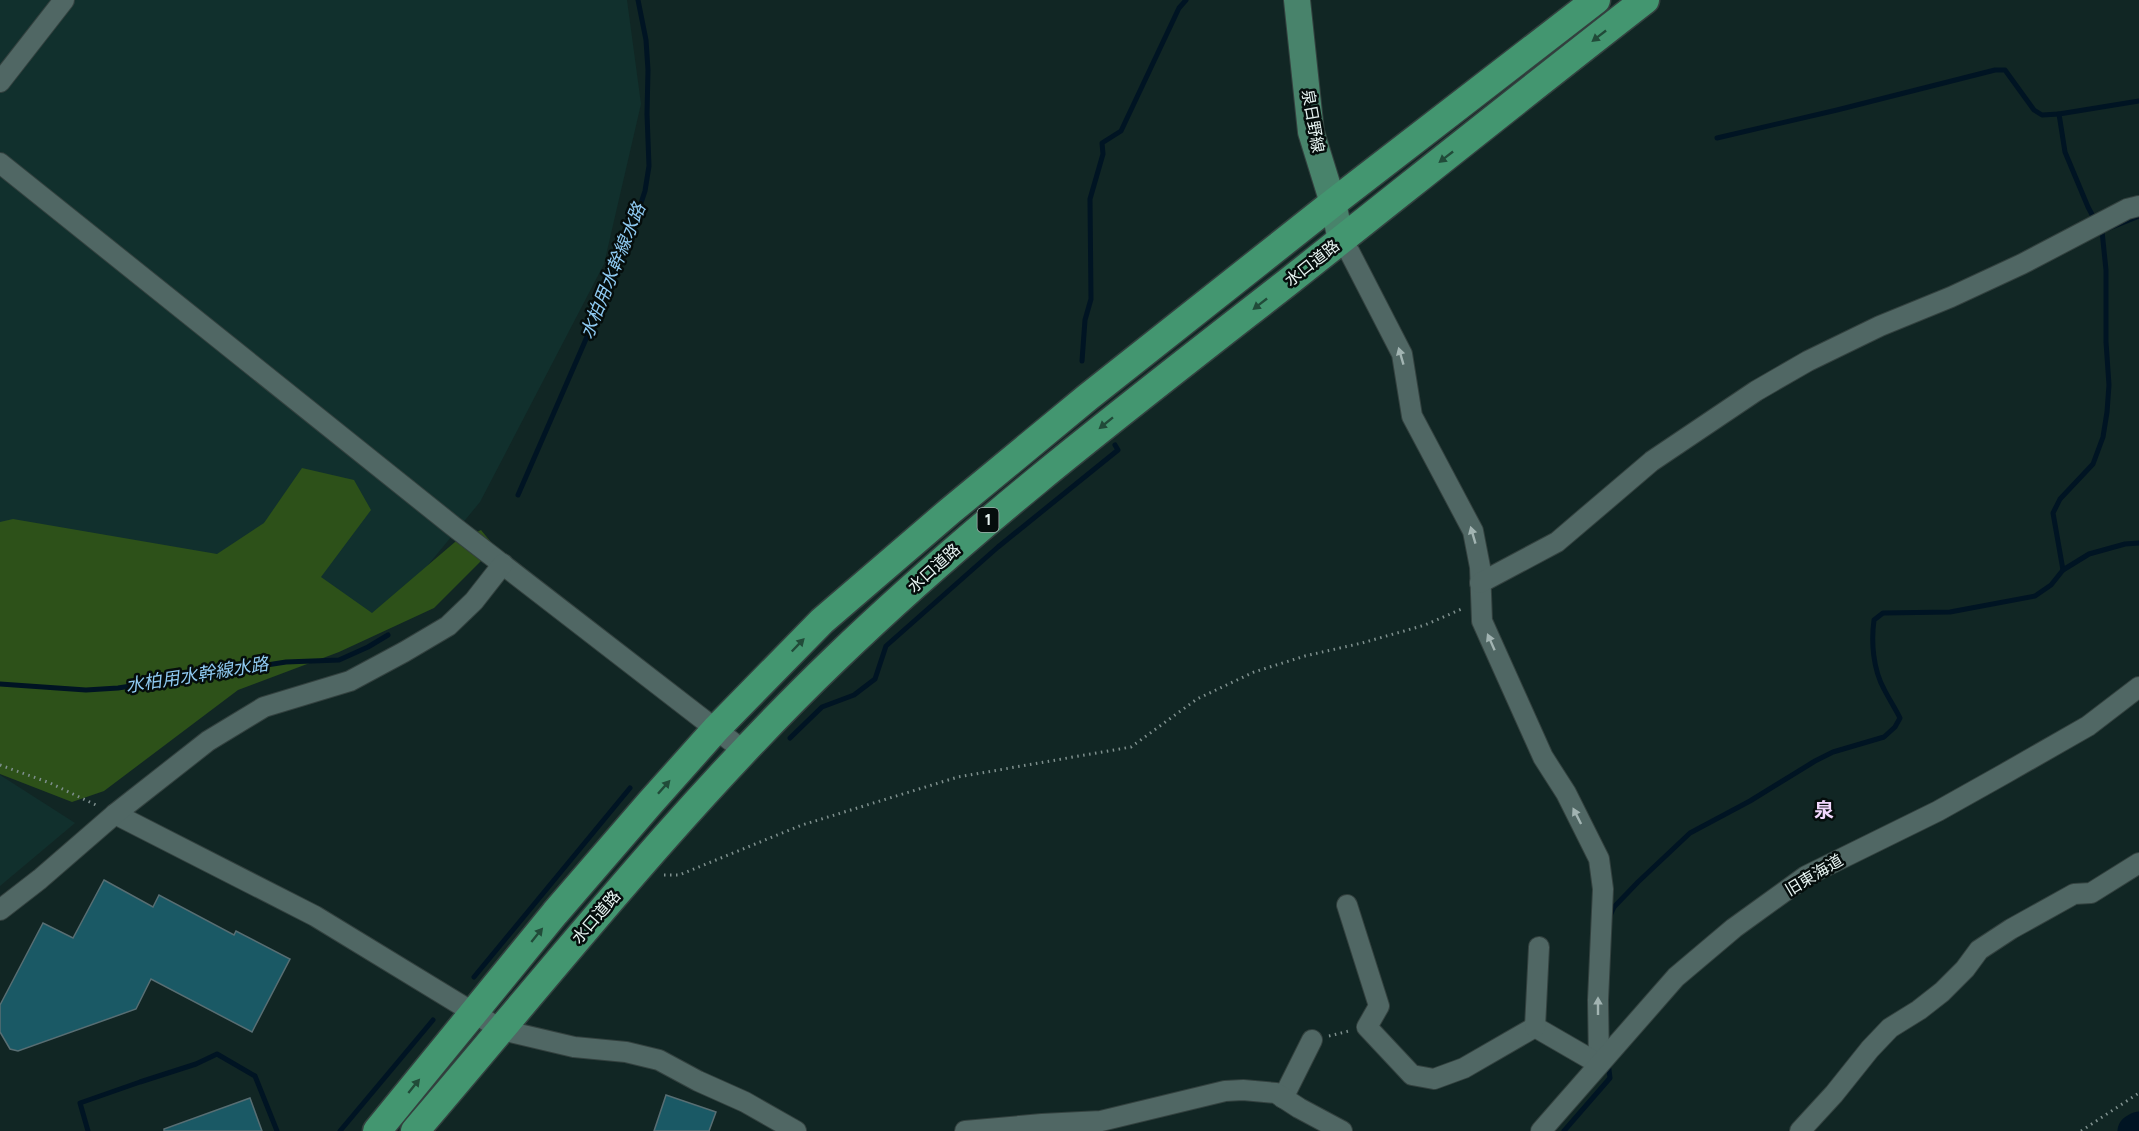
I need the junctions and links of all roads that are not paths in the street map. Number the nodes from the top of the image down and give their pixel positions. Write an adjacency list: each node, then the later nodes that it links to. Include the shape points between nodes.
1 (64, 0): 5 (street)
2 (1297, 0): 7 (main road, 泉日野線, via 1311,132)
3 (1596, 0): 7 (highway, 水口道路 / 1)
4 (1645, 0): 9 (highway, 水口道路 / 1, one-way to 9)
5 (0, 82)
6 (0, 163): 10 (street)
7 (1333, 203): 9 (main road, 泉日野線); 13 (highway, 水口道路 / 1, one-way to 7, via 822,621 950,511)
8 (2139, 206): 11 (street, via 1808,361 1652,461 1557,542)
9 (1341, 240): 11 (street, one-way to 9, via 1473,531 1412,416 1402,354); 14 (highway, 水口道路 / 1, one-way to 14, via 985,522 834,659)
10 (502, 564): 13 (street); 15 (street, via 474,601 448,626 350,681 264,707 208,741)
11 (1480, 588): 24 (street, one-way to 11, via 1603,889 1599,859 1538,747 1482,621)
12 (2139, 687): 24 (street, 旧東海道, via 2088,726 2004,774 1806,876 1734,928 1676,977)
13 (716, 729): 14 (street); 20 (highway, 水口道路 / 1, one-way to 13, via 555,913)
14 (744, 751): 22 (highway, 水口道路 / 1, via 645,860)
15 (115, 814): 18 (street); 20 (street, via 315,916)
16 (2139, 863): 32 (street, via 2091,893 2074,894 1979,950 1942,992 1890,1028 1870,1048)
17 (1347, 905): 21 (street, via 1379,1006 1367,1027 1412,1075 1434,1079 1464,1068)
18 (0, 910)
19 (1539, 946): 21 (street)
20 (474, 1013): 22 (street); 26 (highway, 水口道路 / 1, one-way to 20)
21 (1535, 1027): 24 (street)
22 (502, 1030): 27 (highway, 水口道路 / 1); 28 (street, via 573,1047 659,1060)
23 (1312, 1040): 25 (street)
24 (1599, 1064): 31 (street, 旧東海道)
25 (1283, 1098): 29 (street, via 1262,1091 1225,1090 1101,1121); 30 (street)
26 (377, 1131)
27 (416, 1131)
28 (796, 1131)
29 (964, 1131)
30 (1342, 1131)
31 (1541, 1131)
32 (1800, 1131)

